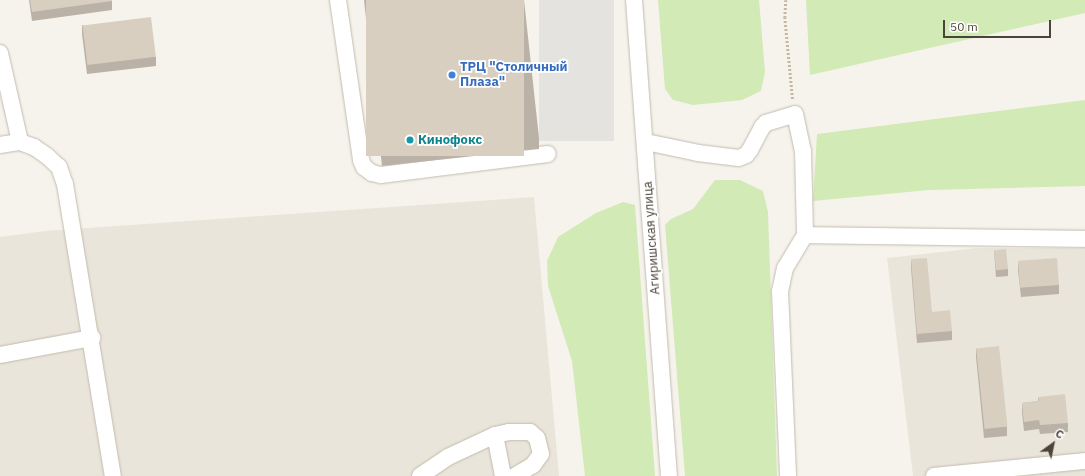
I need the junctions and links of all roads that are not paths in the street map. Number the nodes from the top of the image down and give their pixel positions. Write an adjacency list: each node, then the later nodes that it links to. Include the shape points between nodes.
1 (338, 0): 7 (street, via 361,160 364,167 372,173 380,175)
2 (634, 0): 5 (street, Агиришская улица)
3 (0, 53): 4 (street)
4 (20, 142): 6 (street); 10 (street, via 47,156 58,167 66,184)
5 (646, 142): 8 (street, via 698,153 739,158 750,150 766,123 795,114 803,151); 18 (street, Агиришская улица)
6 (0, 145)
7 (548, 154)
8 (805, 235): 9 (street); 19 (street, via 785,268 780,291)
9 (1085, 239)
10 (92, 338): 11 (street); 14 (street)
11 (0, 355)
12 (495, 435): 15 (street, via 448,457); 16 (street); 17 (street, via 530,432 537,438 541,454 538,460)
13 (1085, 461): 20 (street)
14 (113, 476)
15 (420, 476)
16 (503, 476)
17 (515, 476)
18 (670, 476)
19 (788, 476)
20 (934, 476)

